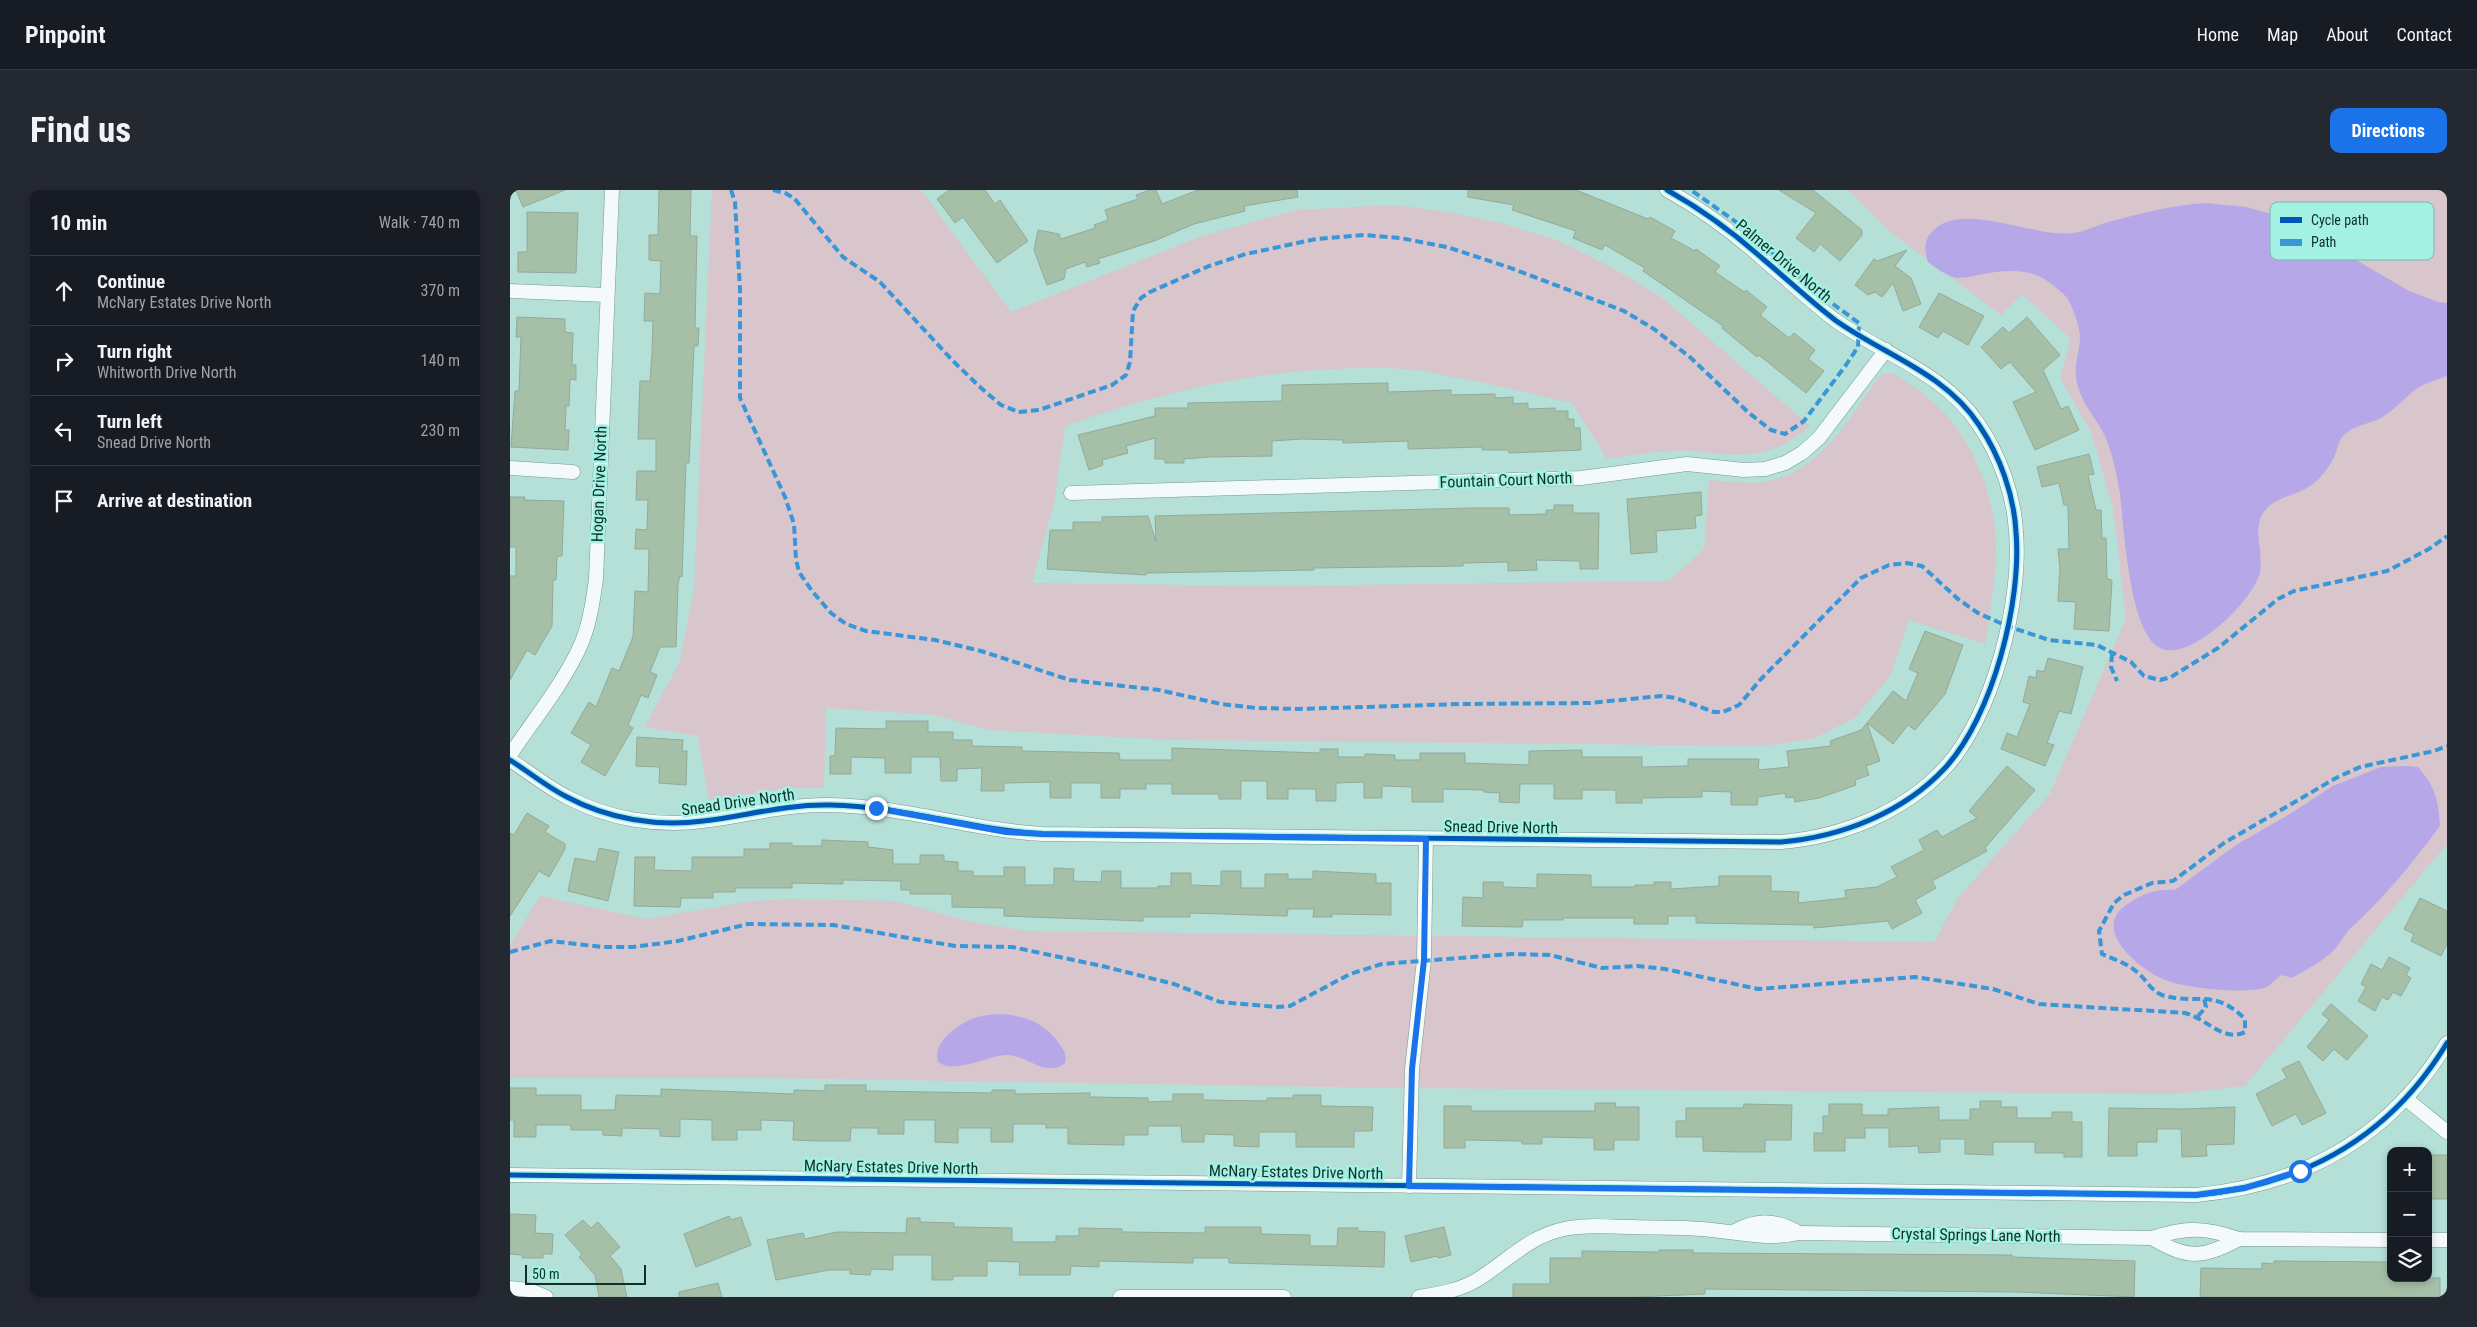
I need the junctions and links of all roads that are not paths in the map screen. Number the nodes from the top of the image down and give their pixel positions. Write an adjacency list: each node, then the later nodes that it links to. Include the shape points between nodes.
1 (612, 190): 4 (street, Hogan Drive North)
2 (1667, 190): 5 (street, Palmer Drive North, via 1724,227 1837,321)
3 (510, 291): 4 (street)
4 (608, 295): 9 (street, Hogan Drive North, via 596,578 591,613 569,668)
5 (1886, 350): 8 (street, Fountain Court North, via 1819,438 1786,463 1765,469 1687,464 1581,478); 11 (street, Snead Drive North, via 1933,378 1961,402 1979,425 2007,482 2016,532 2012,600 1991,688 1966,741 1946,767 1919,791 1875,818 1812,840)
6 (510, 468): 7 (street)
7 (573, 472)
8 (1071, 493)
9 (510, 755)
10 (510, 760): 11 (street, Snead Drive North, via 567,797 593,809 629,820 663,823 702,822 794,806 830,805 876,808 1006,832)
11 (1426, 839): 16 (street, via 1424,960 1412,1069)
12 (2447, 1043): 13 (street, McNary Estates Drive North)
13 (2405, 1098): 14 (street); 16 (street, McNary Estates Drive North, via 2360,1139 2334,1156 2269,1182 2196,1195)
14 (2447, 1132)
15 (510, 1175): 16 (street, McNary Estates Drive North)
16 (1409, 1186)
17 (2152, 1238): 18 (street, Crystal Springs Lane North, via 2194,1228); 18 (street, Crystal Springs Lane North, via 2187,1254 2204,1255); 27 (street, Crystal Springs Lane North, via 1799,1233 1756,1237 1698,1228 1600,1226 1565,1229 1540,1236 1478,1280 1457,1289)
18 (2239, 1238): 19 (street, Crystal Springs Lane North)
19 (2387, 1240)
20 (2432, 1240): 21 (street)
21 (2447, 1240)
22 (510, 1288): 24 (street, via 529,1290)
23 (1180, 1296): 25 (street); 26 (street)
24 (546, 1297)
25 (1120, 1297)
26 (1284, 1297)
27 (1418, 1297)

